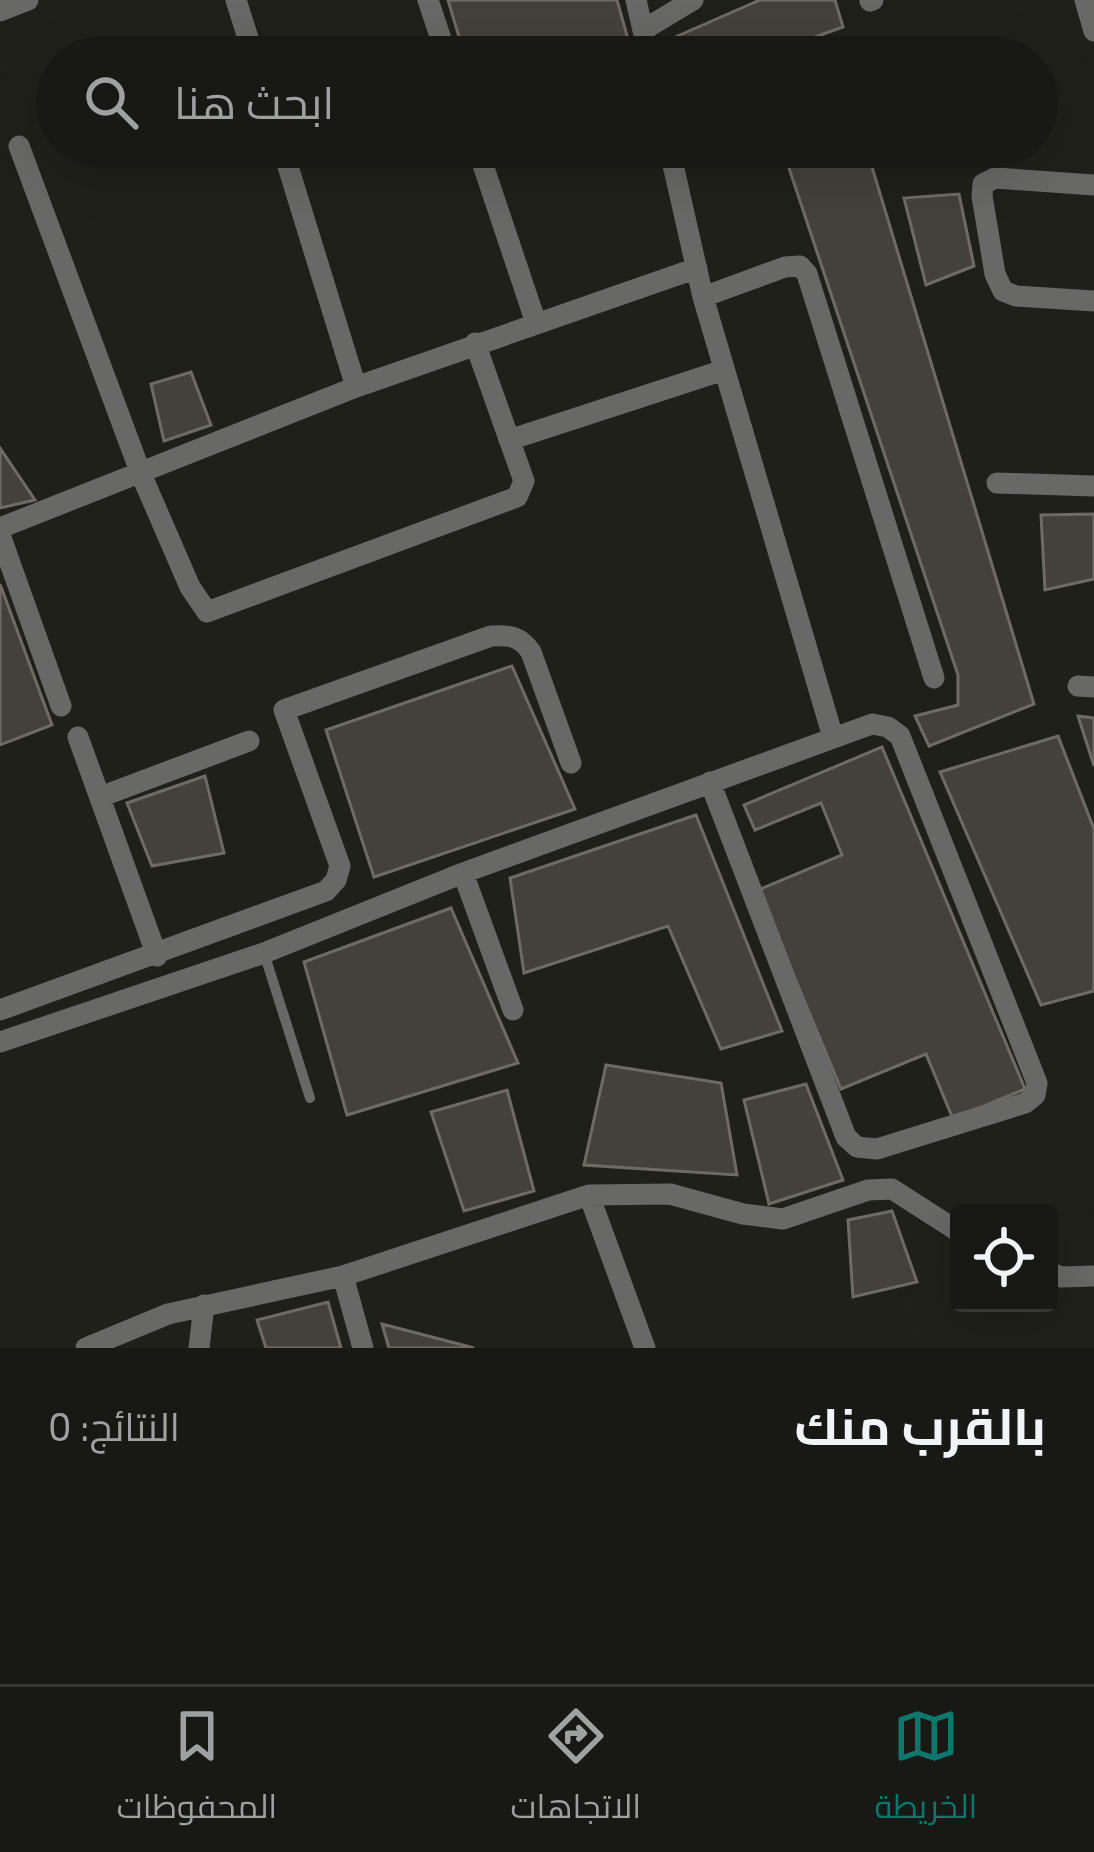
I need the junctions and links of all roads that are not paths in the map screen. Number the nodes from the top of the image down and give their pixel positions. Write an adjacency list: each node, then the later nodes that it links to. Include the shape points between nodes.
1 (28, 0): 7 (street)
2 (236, 0): 10 (street)
3 (428, 0): 11 (street)
4 (636, 0): 8 (street)
5 (693, 0): 8 (street)
6 (1085, 0): 9 (street)
7 (0, 10)
8 (643, 30): 12 (street)
9 (1094, 31)
10 (247, 36)
11 (440, 36)
12 (644, 36)
13 (19, 146): 26 (street)
14 (288, 168): 24 (street)
15 (484, 168): 21 (street)
16 (674, 168): 18 (street)
17 (1094, 185): 20 (street, via 994,178 982,196 1003,291)
18 (697, 268): 19 (street); 21 (street)
19 (704, 297): 23 (street); 30 (street, via 785,267 807,274)
20 (1094, 301)
21 (536, 323): 22 (street)
22 (475, 343): 24 (street); 25 (street)
23 (724, 370): 25 (street); 33 (street)
24 (356, 387): 26 (street)
25 (509, 440): 26 (street, via 524,481 517,497 206,612)
26 (141, 473): 29 (street)
27 (997, 483): 28 (street)
28 (1094, 486)
29 (0, 531): 31 (street)
30 (934, 678)
31 (61, 706)
32 (78, 736): 37 (street)
33 (833, 737): 36 (street); 36 (street, via 872,724 900,736 1037,1083 1025,1103 877,1149 846,1136)
34 (249, 741): 37 (street)
35 (571, 763): 40 (street, via 531,652 508,635 284,710 340,866 336,880 326,891)
36 (710, 782): 38 (street)
37 (100, 797): 40 (street)
38 (464, 873): 39 (street); 42 (street)
39 (264, 953): 43 (street); 44 (lane)
40 (157, 956): 41 (street)
41 (0, 1010)
42 (514, 1010)
43 (0, 1042)
44 (310, 1098)
45 (589, 1195): 46 (street, via 670,1194 783,1219 892,1189); 47 (street); 54 (street)
46 (950, 1226)
47 (343, 1276): 50 (street); 53 (street)
48 (1058, 1276): 49 (street)
49 (1094, 1276)
50 (204, 1305): 51 (street); 52 (street)
51 (86, 1348)
52 (199, 1348)
53 (364, 1348)
54 (645, 1348)

